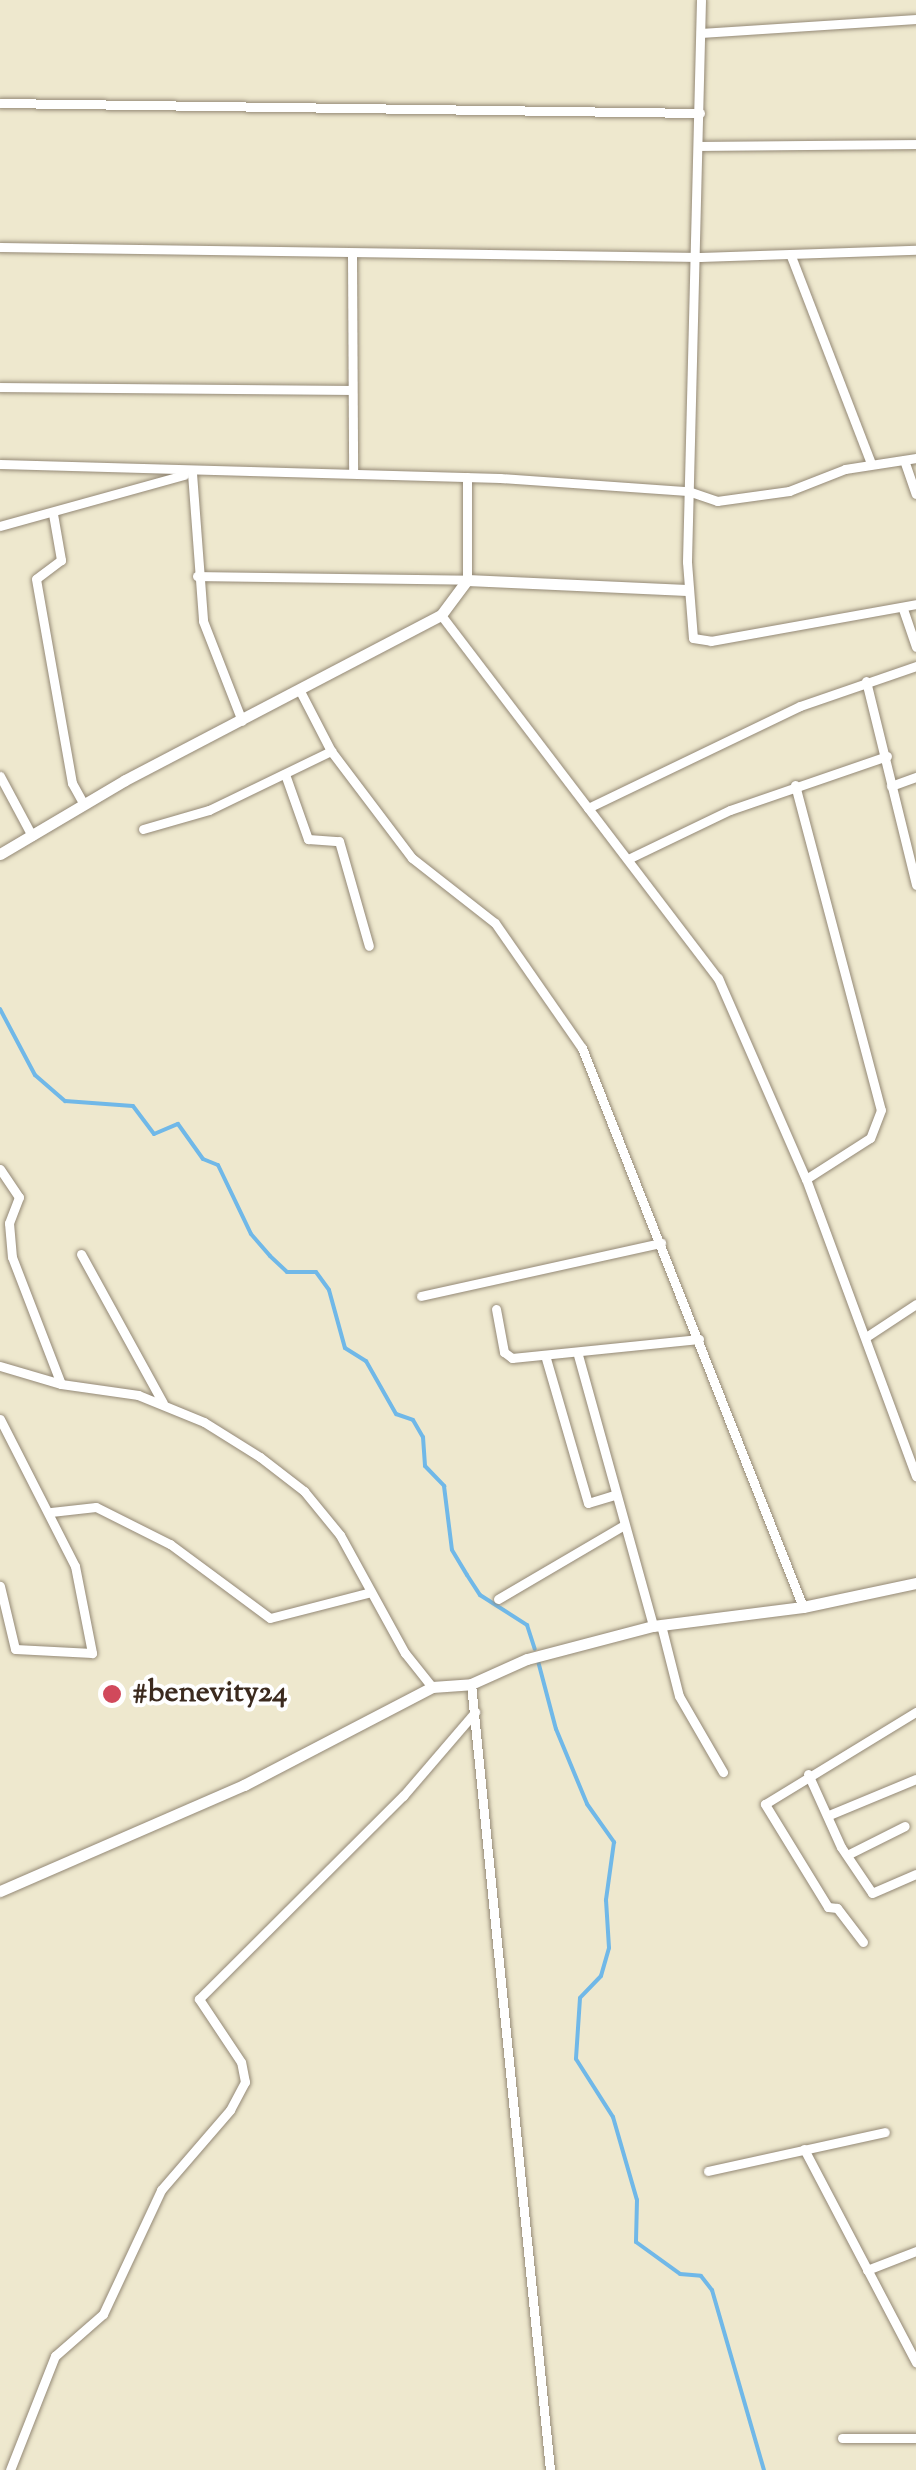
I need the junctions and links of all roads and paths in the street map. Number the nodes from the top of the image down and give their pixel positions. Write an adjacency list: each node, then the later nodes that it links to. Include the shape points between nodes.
1 (702, 0): 3 (street)
2 (916, 19): 3 (street)
3 (701, 33): 5 (street)
4 (0, 104): 5 (street)
5 (700, 114): 7 (street)
6 (916, 144): 7 (street)
7 (700, 146): 12 (street)
8 (0, 247): 10 (street)
9 (916, 250): 11 (street)
10 (352, 253): 12 (street); 14 (street)
11 (791, 256): 12 (street); 17 (street)
12 (700, 257): 22 (street)
13 (0, 387): 14 (street)
14 (350, 390): 20 (street)
15 (916, 458): 16 (street)
16 (904, 460): 17 (street); 23 (street)
17 (871, 463): 22 (street, via 789,491 717,500)
18 (0, 464): 19 (street)
19 (192, 473): 20 (street); 24 (street); 26 (street)
20 (353, 473): 21 (street)
21 (467, 477): 22 (street); 27 (street)
22 (688, 491): 28 (street)
23 (916, 494)
24 (52, 514): 25 (street); 44 (street, via 60,564 36,579 72,783)
25 (0, 526)
26 (198, 576): 27 (street); 36 (street, via 204,620)
27 (468, 580): 28 (street); 31 (street)
28 (687, 590): 30 (street, via 699,642)
29 (916, 604): 30 (street)
30 (903, 609): 32 (street)
31 (441, 615): 35 (street); 45 (street)
32 (916, 647)
33 (916, 666): 34 (street)
34 (866, 681): 38 (street); 45 (street)
35 (300, 691): 36 (street); 37 (street)
36 (242, 721): 44 (street)
37 (331, 751): 41 (street); 55 (street, via 412,858 496,924 557,1008 582,1048)
38 (887, 756): 42 (street); 43 (street, via 883,765)
39 (0, 776): 47 (street)
40 (916, 777): 43 (street)
41 (286, 778): 46 (street); 52 (street, via 308,838 338,841)
42 (795, 785): 50 (street); 54 (street, via 880,1110 870,1138)
43 (892, 786): 48 (street)
44 (84, 805): 47 (street)
45 (588, 808): 50 (street)
46 (143, 829)
47 (32, 836): 49 (street)
48 (913, 850): 51 (street)
49 (0, 854)
50 (628, 859): 54 (street, via 718,978)
51 (916, 886)
52 (369, 946)
53 (0, 1169): 65 (street, via 18,1197 9,1223 12,1257)
54 (806, 1179): 60 (street)
55 (661, 1243): 57 (street); 61 (street)
56 (81, 1254): 66 (street)
57 (420, 1296)
58 (916, 1304): 60 (street)
59 (496, 1309): 62 (street, via 508,1357)
60 (866, 1338): 68 (street)
61 (699, 1339): 63 (street); 76 (street)
62 (546, 1355): 63 (street); 69 (street, via 588,1503)
63 (578, 1355): 69 (street)
64 (0, 1366): 65 (street)
65 (61, 1384): 66 (street, via 138,1395)
66 (164, 1406): 74 (street, via 204,1422 304,1491 340,1535)
67 (0, 1422): 70 (street)
68 (916, 1476)
69 (614, 1495): 71 (street)
70 (51, 1512): 73 (street, via 75,1566 92,1653 14,1648); 74 (street, via 96,1507 170,1544 270,1618)
71 (624, 1525): 75 (street); 77 (street)
72 (916, 1583): 76 (street)
73 (0, 1586)
74 (371, 1592): 79 (street)
75 (498, 1599)
76 (803, 1608): 77 (street)
77 (657, 1625): 78 (street, via 527,1660); 82 (street, via 679,1696)
78 (472, 1684): 79 (street); 80 (street)
79 (432, 1687): 89 (street, via 244,1785)
80 (475, 1712): 99 (street, via 403,1796 199,1999 240,2062 245,2082 230,2110 161,2190 103,2314 55,2356); 100 (street)
81 (916, 1712): 83 (street)
82 (723, 1772)
83 (808, 1774): 85 (street); 90 (street, via 767,1798 765,1809 828,1907 838,1908)
84 (916, 1779): 85 (street)
85 (828, 1815): 87 (street, via 841,1847)
86 (905, 1826): 87 (street)
87 (851, 1853): 88 (street, via 872,1893)
88 (916, 1874)
89 (0, 1892)
90 (863, 1942)
91 (885, 2132): 92 (street)
92 (804, 2148): 93 (street); 95 (street)
93 (708, 2171)
94 (916, 2251): 95 (street)
95 (866, 2270): 96 (street)
96 (916, 2362)
97 (842, 2438): 98 (street)
98 (916, 2438)
99 (10, 2470)
100 (550, 2470)

